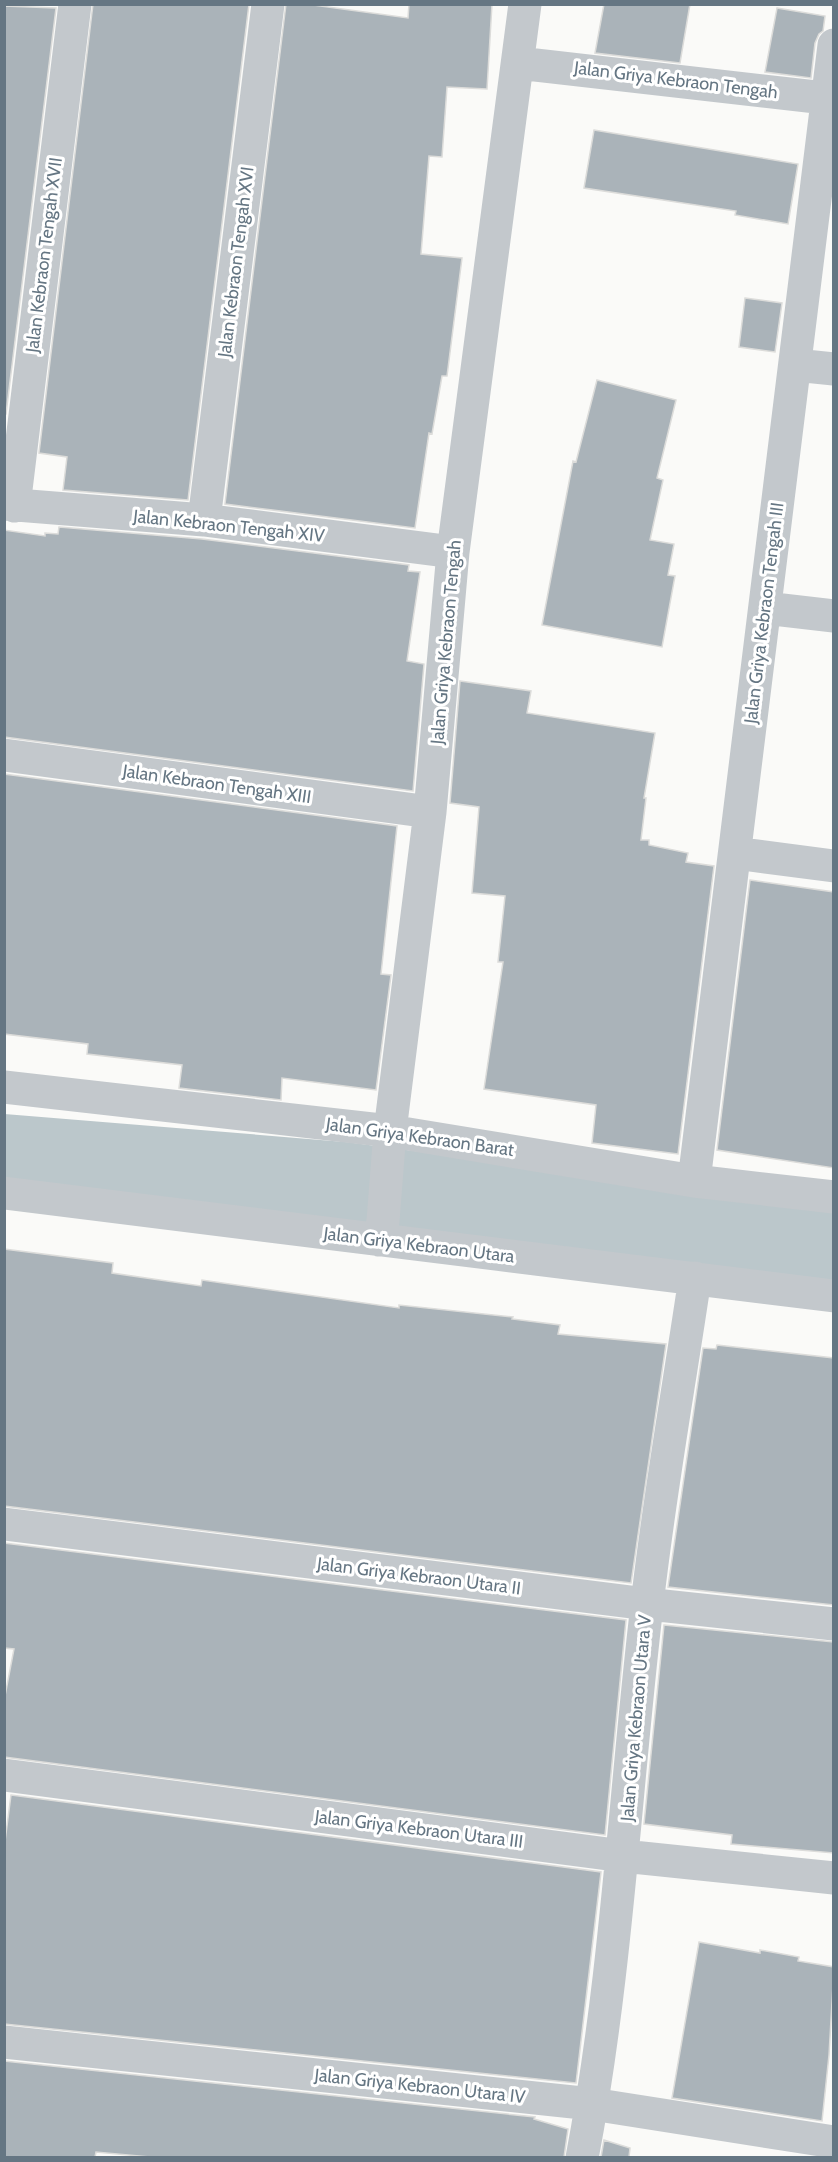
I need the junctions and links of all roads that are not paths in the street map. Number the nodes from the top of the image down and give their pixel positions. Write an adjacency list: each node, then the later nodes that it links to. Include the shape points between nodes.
1 (75, 4): 9 (street, Jalan Kebraon Tengah XVII)
2 (268, 4): 10 (street, Jalan Kebraon Tengah XVI)
3 (525, 4): 5 (street, Jalan Griya Kebraon Tengah)
4 (834, 45): 6 (street, Jalan Griya Kebraon Tengah III)
5 (518, 63): 6 (street, Jalan Griya Kebraon Tengah); 11 (street, Jalan Griya Kebraon Tengah)
6 (830, 98): 7 (street, Jalan Griya Kebraon Tengah III)
7 (795, 365): 8 (street); 12 (street, Jalan Griya Kebraon Tengah III)
8 (834, 369)
9 (9, 505): 10 (street, Jalan Kebraon Tengah XIV)
10 (204, 520): 11 (street, Jalan Kebraon Tengah XIV)
11 (453, 552): 15 (street, Jalan Griya Kebraon Tengah)
12 (765, 608): 13 (street); 16 (street, Jalan Griya Kebraon Tengah III)
13 (834, 616)
14 (4, 755): 15 (street, Jalan Kebraon Tengah XIII)
15 (430, 812): 19 (street, Jalan Griya Kebraon Tengah)
16 (735, 853): 17 (street); 20 (street, Jalan Griya Kebraon Tengah III)
17 (834, 866)
18 (4, 1087): 19 (street, Jalan Griya Kebraon Barat)
19 (389, 1145): 20 (street, Jalan Griya Kebraon Barat); 23 (street, Jalan Griya Kebraon Tengah)
20 (694, 1181): 22 (street, Jalan Griya Kebraon Barat)
21 (4, 1193): 23 (street, Jalan Griya Kebraon Utara)
22 (834, 1197)
23 (381, 1231): 24 (street, Jalan Griya Kebraon Utara)
24 (695, 1278): 25 (street, Jalan Griya Kebraon Utara); 27 (street, Jalan Griya Kebraon Utara V)
25 (834, 1296)
26 (4, 1524): 27 (street, Jalan Griya Kebraon Utara II)
27 (647, 1605): 28 (street, Jalan Griya Kebraon Utara II); 30 (street, Jalan Griya Kebraon Utara V)
28 (834, 1624)
29 (4, 1775): 30 (street, Jalan Griya Kebraon Utara III)
30 (623, 1856): 31 (street, Jalan Griya Kebraon Utara III); 33 (street, Jalan Griya Kebraon Utara V)
31 (834, 1878)
32 (4, 2042): 33 (street, Jalan Griya Kebraon Utara IV)
33 (592, 2104): 34 (street, Jalan Griya Kebraon Utara IV); 35 (street, Jalan Griya Kebraon Utara V)
34 (834, 2142)
35 (582, 2157)

